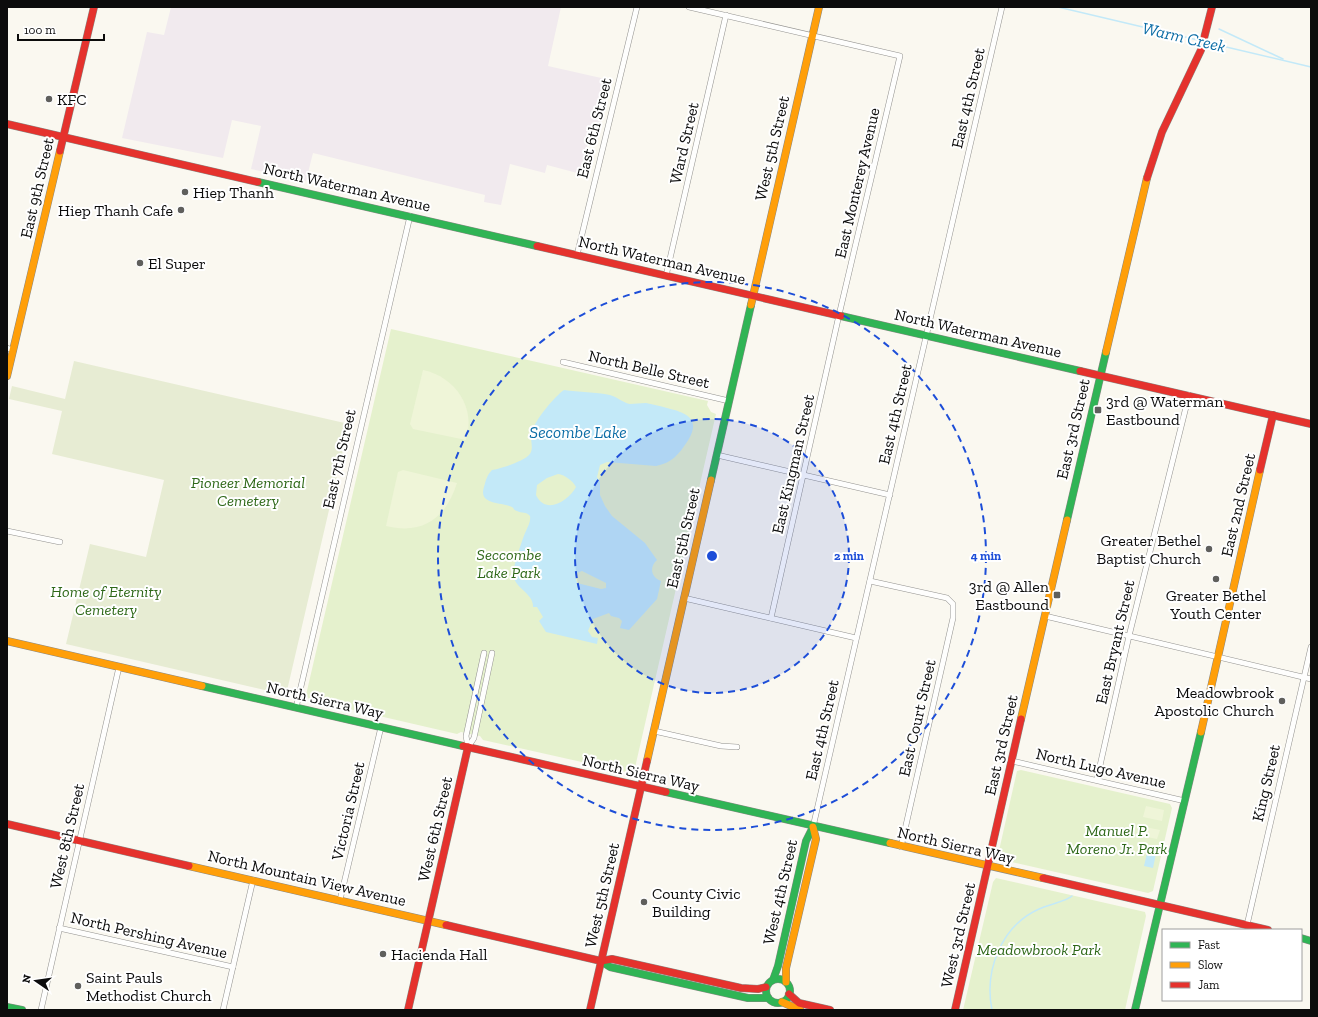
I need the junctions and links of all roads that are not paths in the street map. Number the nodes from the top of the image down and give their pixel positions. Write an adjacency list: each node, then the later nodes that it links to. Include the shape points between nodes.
1 (94, 7): 10 (street, East 9th Street)
2 (637, 7): 12 (street, East 6th Street)
3 (689, 7): 7 (street)
4 (819, 7): 8 (street, West 5th Street)
5 (1002, 7): 16 (street, East 4th Street)
6 (1212, 7): 19 (street, East 3rd Street, via 1193,68 1155,151)
7 (726, 15): 8 (street); 13 (street, Ward Street)
8 (812, 35): 14 (street, West 5th Street); 15 (street, East Monterey Avenue, via 900,56)
9 (7, 124): 10 (street, North Waterman Avenue)
10 (64, 136): 11 (street, North Waterman Avenue); 17 (street, East 9th Street)
11 (410, 216): 12 (street, North Waterman Avenue); 44 (street, East 7th Street)
12 (577, 255): 13 (street, North Waterman Avenue)
13 (666, 276): 14 (street, North Waterman Avenue)
14 (752, 296): 15 (street, North Waterman Avenue); 22 (street, East 5th Street)
15 (839, 315): 16 (street, North Waterman Avenue); 26 (street, East Kingman Street)
16 (926, 335): 19 (street, North Waterman Avenue); 27 (street, East 4th Street)
17 (10, 349): 20 (street, East 9th Street)
18 (563, 362): 22 (street, North Belle Street)
19 (1100, 375): 21 (street, North Waterman Avenue); 32 (street, East 3rd Street)
20 (7, 376)
21 (1189, 395): 23 (street, North Waterman Avenue); 34 (street, East Bryant Street)
22 (729, 401): 25 (street, East 5th Street)
23 (1273, 415): 24 (street, North Waterman Avenue); 40 (street, East 2nd Street)
24 (1311, 424)
25 (717, 455): 26 (street); 31 (street, East 5th Street)
26 (804, 475): 27 (street); 33 (street, East Kingman Street)
27 (890, 495): 30 (street, East 4th Street)
28 (7, 531): 29 (street)
29 (60, 542)
30 (870, 581): 35 (street, East 4th Street); 56 (street, East Court Street, via 947,598 953,604 954,613)
31 (684, 598): 33 (street); 46 (street, East 5th Street)
32 (1044, 616): 34 (street); 49 (street, East 3rd Street)
33 (771, 618): 35 (street)
34 (1130, 636): 40 (street); 50 (street, East Bryant Street)
35 (856, 638): 54 (street, East 4th Street)
36 (7, 641): 41 (street, North Sierra Way)
37 (1311, 647): 42 (street, King Street)
38 (484, 653): 47 (street, via 466,736)
39 (492, 653): 47 (street, via 474,738)
40 (1218, 657): 42 (street); 52 (street, East 2nd Street)
41 (119, 667): 44 (street, North Sierra Way); 55 (street, West 8th Street)
42 (1304, 678): 43 (street); 62 (street, King Street)
43 (1311, 679)
44 (296, 708): 45 (street, North Sierra Way)
45 (380, 727): 47 (street, North Sierra Way); 59 (street, Victoria Street)
46 (654, 731): 48 (street, via 721,746); 51 (street, East 5th Street)
47 (468, 747): 51 (street, North Sierra Way); 61 (street, West 6th Street)
48 (737, 747)
49 (1012, 760): 50 (street, North Lugo Avenue); 57 (street, East 3rd Street)
50 (1097, 779): 52 (street, North Lugo Avenue)
51 (641, 787): 54 (street, North Sierra Way); 65 (street, West 5th Street)
52 (1185, 801): 60 (street, East 2nd Street)
53 (7, 824): 55 (street, North Mountain View Avenue)
54 (813, 827): 56 (street, North Sierra Way); 67 (street, West 4th Street, via 806,841); 68 (street, West 4th Street, via 816,839 786,967)
55 (79, 840): 58 (street, North Mountain View Avenue); 63 (street, West 8th Street)
56 (901, 847): 57 (street, North Sierra Way)
57 (988, 866): 60 (street, North Sierra Way); 81 (street, West 3rd Street)
58 (253, 880): 59 (street, North Mountain View Avenue); 66 (street)
59 (340, 900): 61 (street, North Mountain View Avenue)
60 (1159, 905): 62 (street, North Sierra Way); 82 (street, East 2nd Street)
61 (429, 920): 65 (street, North Mountain View Avenue); 77 (street, West 6th Street)
62 (1247, 925): 64 (street, North Sierra Way)
63 (59, 928): 66 (street, North Pershing Avenue); 75 (street, West 8th Street)
64 (1264, 929)
65 (601, 961): 69 (street, North Mountain View Avenue, via 612,959 741,988); 71 (street, North Mountain View Avenue, via 610,967 748,998); 78 (street, West 5th Street)
66 (233, 966): 76 (street)
67 (773, 980): 68 (street); 69 (street)
68 (786, 982): 70 (street)
69 (766, 988): 71 (street)
70 (789, 994): 72 (street); 80 (street, via 799,1003)
71 (768, 998): 72 (street, via 774,1002)
72 (782, 1002): 79 (street)
73 (7, 1007): 74 (street)
74 (22, 1010)
75 (41, 1010)
76 (223, 1010)
77 (408, 1010)
78 (590, 1010)
79 (800, 1010)
80 (830, 1010)
81 (955, 1010)
82 (1135, 1010)

